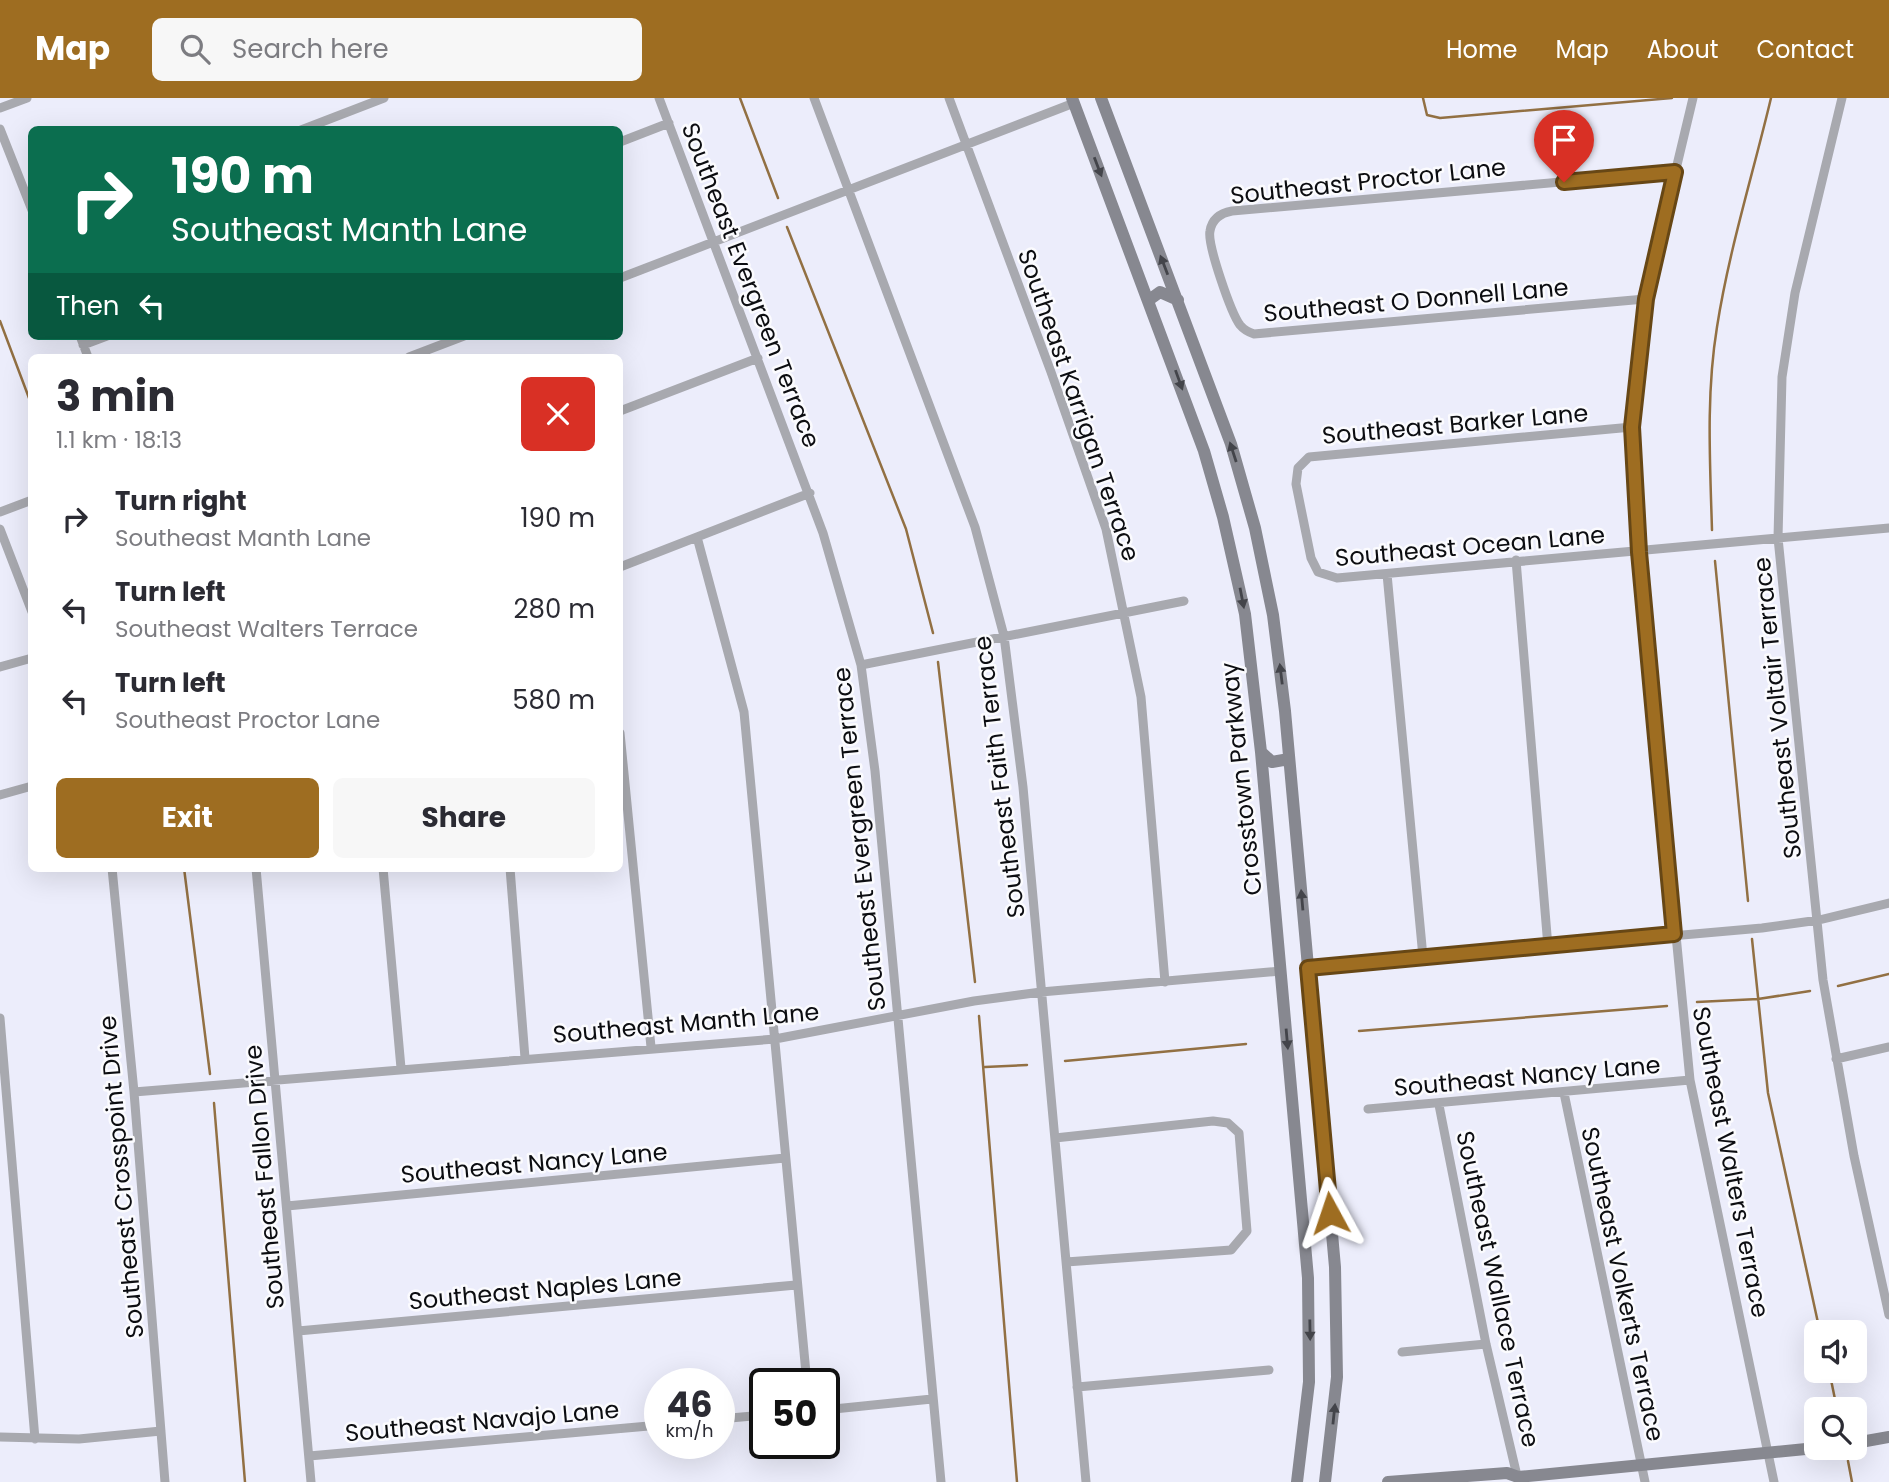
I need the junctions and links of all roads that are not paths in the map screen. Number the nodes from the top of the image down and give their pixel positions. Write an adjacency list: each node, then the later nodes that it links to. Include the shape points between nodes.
1 (27, 98): 11 (street)
2 (384, 98): 13 (street)
3 (659, 98): 12 (street, Southeast Evergreen Terrace)
4 (814, 98): 18 (street, Southeast Faith Terrace)
5 (949, 98): 16 (street, Southeast Karrigan Terrace)
6 (1101, 98): 7 (street); 25 (main road, Crosstown Parkway, one-way to 6)
7 (1107, 98)
8 (1693, 98): 17 (street, Southeast Walters Terrace)
9 (1842, 98): 38 (street, Southeast Voltair Terrace, via 1793,305 1782,377)
10 (1073, 101): 16 (street); 24 (main road, Crosstown Parkway, one-way to 24)
11 (0, 108)
12 (669, 123): 15 (street); 20 (street, Southeast Evergreen Terrace)
13 (311, 126)
14 (0, 128): 19 (street)
15 (623, 141)
16 (967, 145): 18 (street); 45 (street, Southeast Karrigan Terrace, via 1106,528)
17 (1675, 172): 22 (street, Southeast Proctor Lane, via 1225,212 1213,222 1209,236); 23 (street, Southeast Walters Terrace)
18 (848, 190): 20 (street); 46 (street, Southeast Faith Terrace, via 975,527)
19 (28, 200)
20 (714, 242): 21 (street); 28 (street, Southeast Evergreen Terrace)
21 (623, 277)
22 (1223, 281): 23 (street, Southeast O Donnell Lane, via 1239,323 1248,332 1261,334)
23 (1646, 299): 30 (street, Southeast Walters Terrace)
24 (1149, 300): 25 (main road, via 1160,292); 50 (main road, Crosstown Parkway, one-way to 50, via 1204,451 1229,539 1245,614)
25 (1178, 300): 51 (main road, Crosstown Parkway, one-way to 25, via 1277,640 1255,528 1231,444)
26 (454, 340): 27 (street)
27 (417, 354)
28 (758, 358): 29 (street); 31 (street, Southeast Evergreen Terrace)
29 (623, 410)
30 (1632, 427): 34 (street, Southeast Barker Lane, via 1316,455 1303,462 1296,476); 39 (street, Southeast Walters Terrace)
31 (810, 494): 37 (street); 48 (street, Southeast Evergreen Terrace)
32 (28, 502): 33 (street)
33 (0, 512)
34 (1304, 522): 42 (street, Southeast Ocean Lane, via 1314,566 1325,576)
35 (1889, 528): 38 (street, Southeast Ocean Lane)
36 (0, 529): 44 (street)
37 (697, 537): 41 (street); 70 (street, via 744,712)
38 (1778, 538): 39 (street, Southeast Ocean Lane); 60 (street, Southeast Voltair Terrace)
39 (1639, 552): 40 (street, Southeast Ocean Lane); 61 (street, Southeast Walters Terrace)
40 (1516, 560): 42 (street, Southeast Ocean Lane); 62 (street)
41 (623, 566)
42 (1387, 574): 63 (street)
43 (1184, 601): 45 (street)
44 (28, 602)
45 (1126, 613): 46 (street); 66 (street, Southeast Karrigan Terrace, via 1141,697)
46 (1004, 636): 48 (street); 67 (street, Southeast Faith Terrace)
47 (28, 659): 49 (street)
48 (861, 664): 68 (street, Southeast Evergreen Terrace)
49 (0, 667)
50 (1261, 752): 51 (main road, via 1272,762); 65 (main road, Crosstown Parkway)
51 (1289, 759): 64 (main road, Crosstown Parkway, one-way to 51)
52 (623, 762): 71 (street)
53 (28, 787): 54 (street)
54 (0, 795)
55 (112, 872): 78 (street, Southeast Crosspoint Drive)
56 (256, 872): 77 (street, Southeast Fallon Drive)
57 (383, 872): 75 (street)
58 (510, 872): 73 (street)
59 (1889, 903): 60 (street)
60 (1819, 920): 61 (street); 74 (street, Southeast Voltair Terrace)
61 (1674, 934): 62 (street); 76 (street, Southeast Walters Terrace)
62 (1548, 947): 63 (street)
63 (1423, 957): 64 (street)
64 (1308, 968): 112 (main road, Crosstown Parkway, one-way to 64, via 1335,1404 1338,1319)
65 (1281, 971): 66 (street, Southeast Manth Lane); 111 (main road, Crosstown Parkway, one-way to 111, via 1310,1318 1307,1407)
66 (1165, 982): 67 (street, Southeast Manth Lane)
67 (1041, 992): 68 (street, Southeast Manth Lane); 82 (street, Southeast Faith Terrace)
68 (897, 1017): 70 (street, Southeast Manth Lane); 94 (street, Southeast Evergreen Terrace)
69 (0, 1018): 100 (street)
70 (775, 1039): 71 (street, Southeast Manth Lane); 83 (street)
71 (652, 1047): 73 (street, Southeast Manth Lane)
72 (1889, 1047): 74 (street)
73 (525, 1058): 75 (street, Southeast Manth Lane)
74 (1836, 1059): 87 (street, Southeast Voltair Terrace)
75 (401, 1068): 77 (street, Southeast Manth Lane)
76 (1690, 1080): 79 (street, Southeast Nancy Lane); 103 (street, Southeast Walters Terrace)
77 (274, 1082): 78 (street, Southeast Manth Lane); 84 (street, Southeast Fallon Drive)
78 (134, 1093): 97 (street, Southeast Crosspoint Drive)
79 (1564, 1093): 80 (street, Southeast Nancy Lane); 105 (street, Southeast Volkerts Terrace)
80 (1439, 1105): 81 (street, Southeast Nancy Lane); 89 (street, Southeast Wallace Terrace)
81 (1368, 1109)
82 (1055, 1138): 85 (street, Southeast Faith Terrace); 85 (street, via 1213,1121 1228,1123 1239,1133 1247,1231 1231,1250)
83 (785, 1158): 84 (street, Southeast Nancy Lane); 86 (street)
84 (287, 1206): 88 (street, Southeast Fallon Drive)
85 (1066, 1262): 93 (street, Southeast Faith Terrace)
86 (796, 1285): 88 (street, Southeast Naples Lane); 91 (street)
87 (1889, 1315)
88 (298, 1331): 104 (street, Southeast Fallon Drive)
89 (1486, 1344): 90 (street); 106 (street, Southeast Wallace Terrace)
90 (1402, 1352)
91 (805, 1368)
92 (1269, 1370): 93 (street)
93 (1077, 1387): 110 (street, Southeast Faith Terrace)
94 (932, 1399): 95 (street); 109 (street, Southeast Evergreen Terrace)
95 (840, 1408)
96 (644, 1425): 104 (street, Southeast Navajo Lane)
97 (161, 1431): 100 (street); 107 (street, Southeast Crosspoint Drive)
98 (0, 1437): 100 (street)
99 (1889, 1437): 101 (main road)
100 (35, 1439)
101 (1867, 1441)
102 (1804, 1450): 103 (main road)
103 (1768, 1455): 105 (main road); 115 (street, Southeast Walters Terrace)
104 (309, 1456): 108 (street, Southeast Fallon Drive)
105 (1641, 1466): 106 (main road); 114 (street, Southeast Volkerts Terrace)
106 (1515, 1480): 113 (main road, via 1507,1473)
107 (165, 1482)
108 (311, 1482)
109 (941, 1482)
110 (1086, 1482)
111 (1297, 1482)
112 (1325, 1482)
113 (1388, 1482)
114 (1645, 1482)
115 (1774, 1482)

